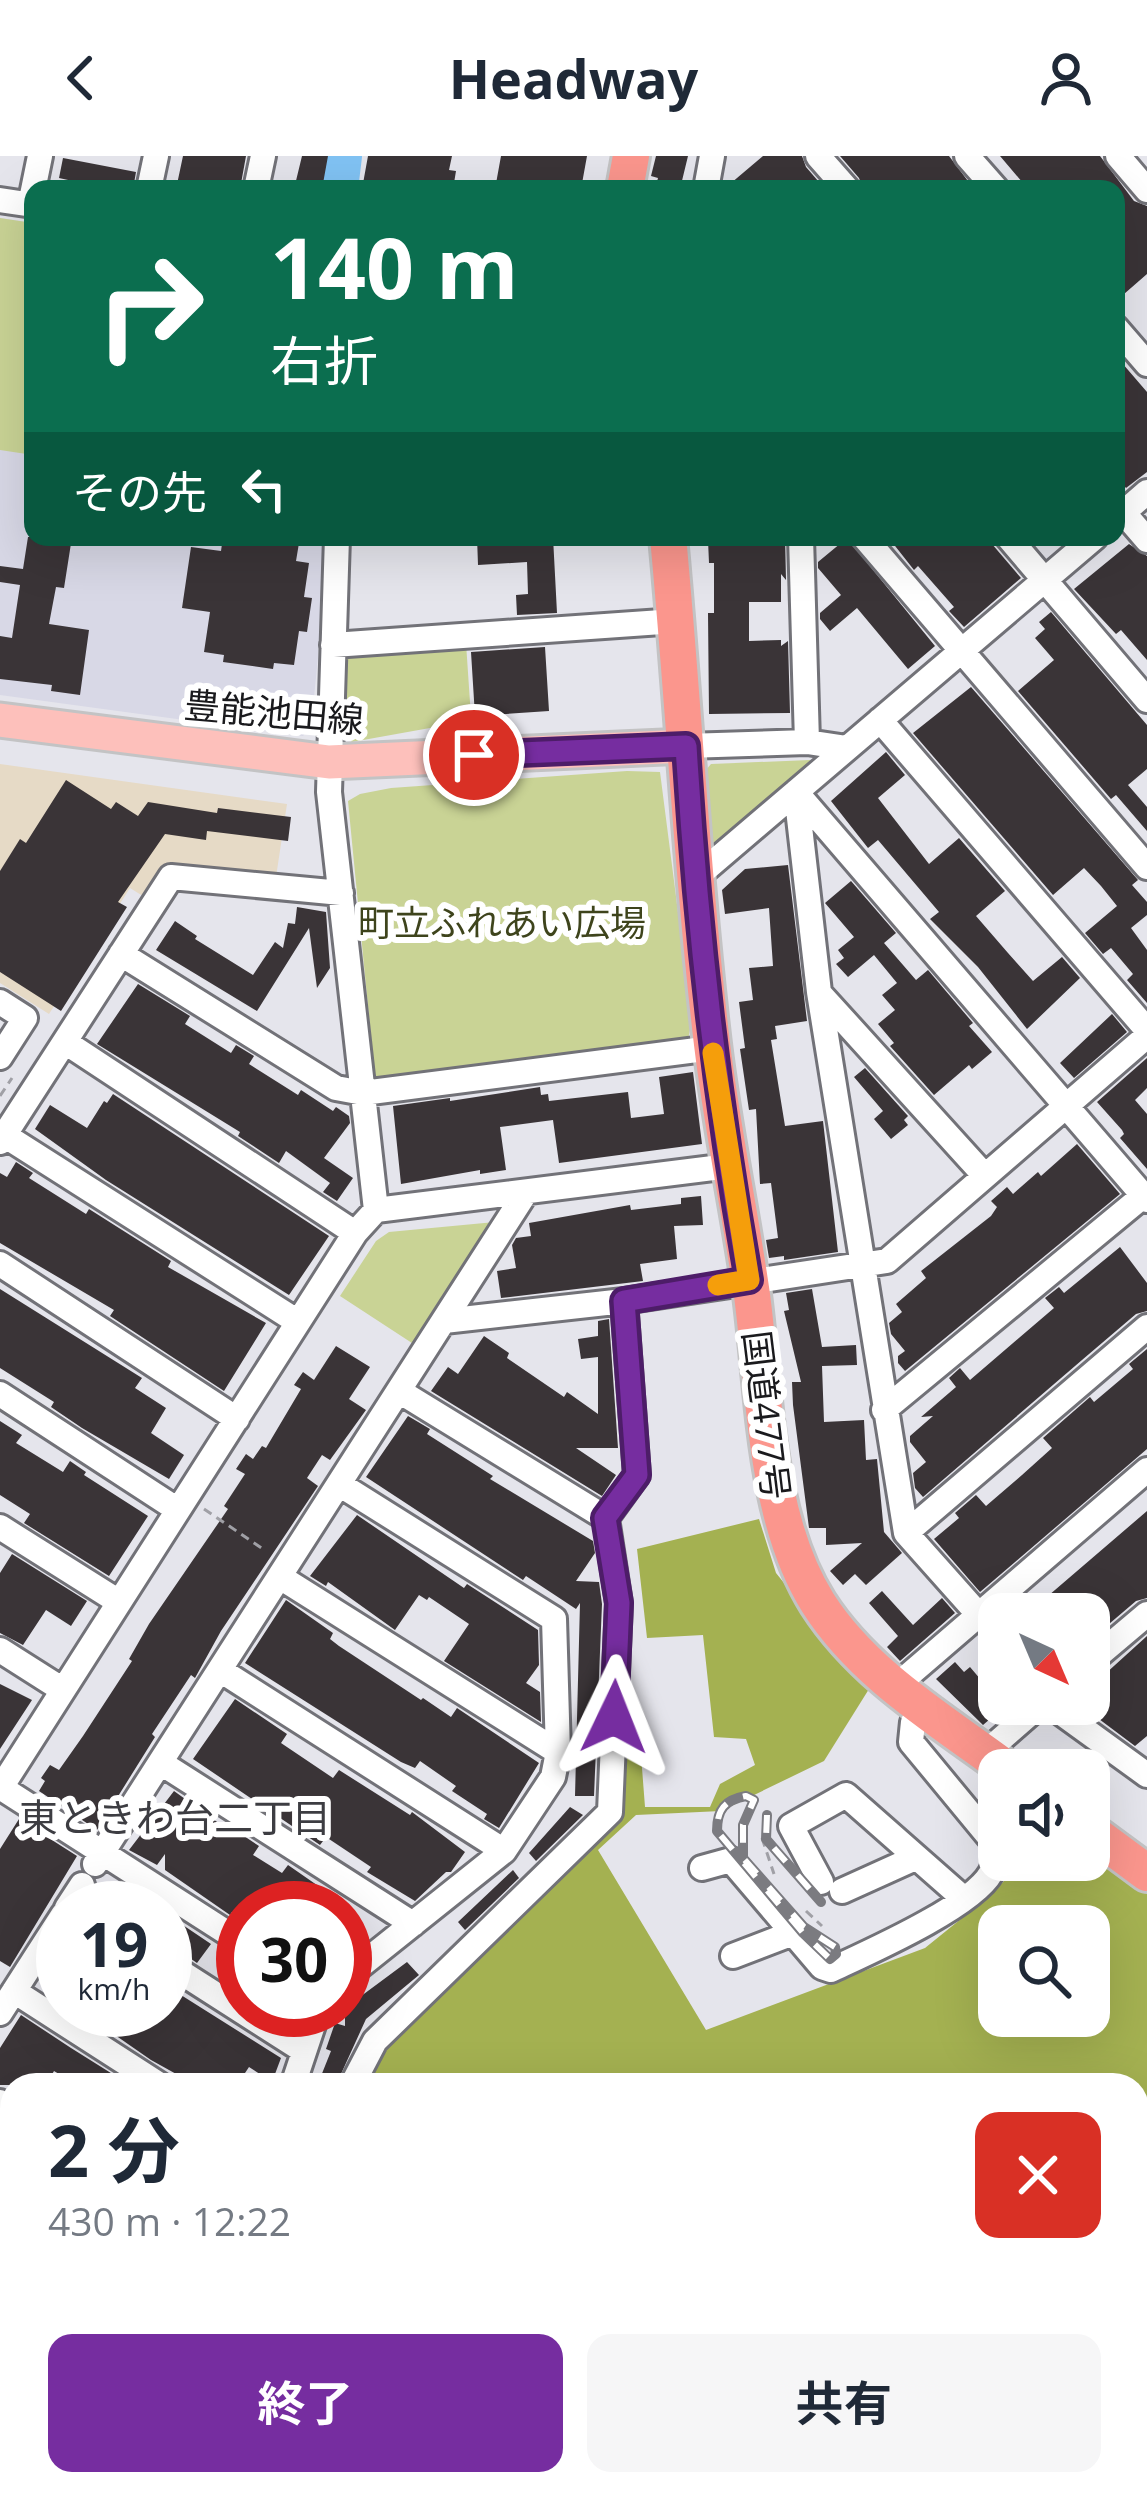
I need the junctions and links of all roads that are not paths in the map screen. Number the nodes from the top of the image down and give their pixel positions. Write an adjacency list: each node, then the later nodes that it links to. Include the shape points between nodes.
1 (818, 156): 4 (street)
2 (967, 156): 5 (street)
3 (1118, 156): 6 (street)
4 (839, 180)
5 (988, 180)
6 (1147, 190)
7 (1125, 338): 8 (street)
8 (1147, 364)
9 (1125, 519): 10 (street)
10 (1147, 540)
11 (337, 546): 19 (street)
12 (669, 546): 18 (highway, 国道477号)
13 (801, 546): 24 (street)
14 (872, 546): 20 (street)
15 (1016, 546): 17 (street)
16 (1085, 546): 17 (street)
17 (1045, 580): 20 (street); 21 (street)
18 (676, 621): 19 (street); 25 (highway, 国道477号)
19 (333, 645): 27 (street)
20 (962, 650): 23 (street); 29 (street)
21 (1147, 700)
22 (0, 720): 27 (main road, 豊能池田線)
23 (880, 720): 26 (street); 35 (street)
24 (807, 742): 25 (street); 26 (street)
25 (686, 746): 27 (main road, 豊能池田線); 30 (highway, 国道477号)
26 (847, 748): 28 (street)
27 (329, 762): 31 (street)
28 (796, 792): 30 (street); 33 (street); 40 (street)
29 (1147, 867)
30 (694, 879): 37 (highway, 国道477号)
31 (341, 893): 32 (street, via 171,877); 39 (street)
32 (122, 954): 36 (street); 39 (street, via 336,1088)
33 (819, 992): 43 (street); 49 (street)
34 (0, 1002): 38 (street, via 25,1018)
35 (1147, 1033): 40 (street)
36 (64, 1042): 41 (street); 47 (street)
37 (712, 1048): 39 (street); 42 (highway, 国道477号)
38 (0, 1057)
39 (363, 1093): 46 (street)
40 (1066, 1106): 43 (street); 45 (street)
41 (2, 1139): 52 (street)
42 (729, 1166): 44 (street); 50 (highway, 国道477号)
43 (985, 1176): 49 (street, via 887,1261)
44 (526, 1192): 46 (street); 53 (street)
45 (1145, 1198): 57 (street)
46 (376, 1210): 47 (street)
47 (356, 1233): 52 (street)
48 (0, 1264): 58 (street)
49 (863, 1265): 50 (street); 57 (street)
50 (749, 1280): 51 (street); 75 (highway, 国道477号, via 782,1525 825,1613)
51 (624, 1301): 53 (street); 62 (street, via 637,1475)
52 (298, 1322): 58 (street)
53 (444, 1322): 55 (street)
54 (1147, 1327): 64 (street)
55 (399, 1391): 60 (street); 62 (street)
56 (0, 1394): 61 (street)
57 (884, 1410): 64 (street)
58 (237, 1419): 61 (street)
59 (1147, 1470): 66 (street)
60 (339, 1484): 65 (street); 80 (street, via 554,1619)
61 (182, 1503): 67 (street)
62 (605, 1518): 103 (street, via 619,1603 610,1812 376,2041)
63 (0, 1527): 67 (street)
64 (906, 1533): 68 (street)
65 (283, 1571): 73 (street); 80 (street)
66 (1004, 1593)
67 (119, 1602): 74 (street)
68 (978, 1614)
69 (1147, 1614): 71 (street)
70 (978, 1616): 75 (street)
71 (1110, 1646)
72 (0, 1651): 74 (street)
73 (220, 1670): 81 (street); 85 (street)
74 (63, 1690): 83 (street)
75 (910, 1698): 78 (highway, 国道477号); 91 (street, via 911,1742 996,1845 991,1875)
76 (1028, 1725): 79 (street)
77 (1079, 1725): 82 (street)
78 (980, 1749)
79 (1007, 1749)
80 (558, 1752): 85 (street, via 553,1777)
81 (160, 1762): 90 (street); 92 (street)
82 (1143, 1765)
83 (0, 1788): 89 (street)
84 (1110, 1846): 88 (highway)
85 (504, 1851): 92 (street)
86 (915, 1858): 86 (street, via 846,1795 791,1826 832,1887); 91 (street)
87 (702, 1868): 93 (street, via 731,1860)
88 (1147, 1873)
89 (72, 1881)
90 (86, 1881)
91 (963, 1898): 93 (street, via 831,1970)
92 (413, 1924): 95 (street)
93 (793, 1933): 94 (street)
94 (733, 1956)
95 (372, 1957)
96 (36, 1958): 98 (street)
97 (192, 1979): 100 (street)
98 (7, 2002): 101 (street)
99 (309, 2037): 100 (street)
100 (304, 2051): 102 (street)
101 (138, 2073)
102 (296, 2073)
103 (359, 2073)

